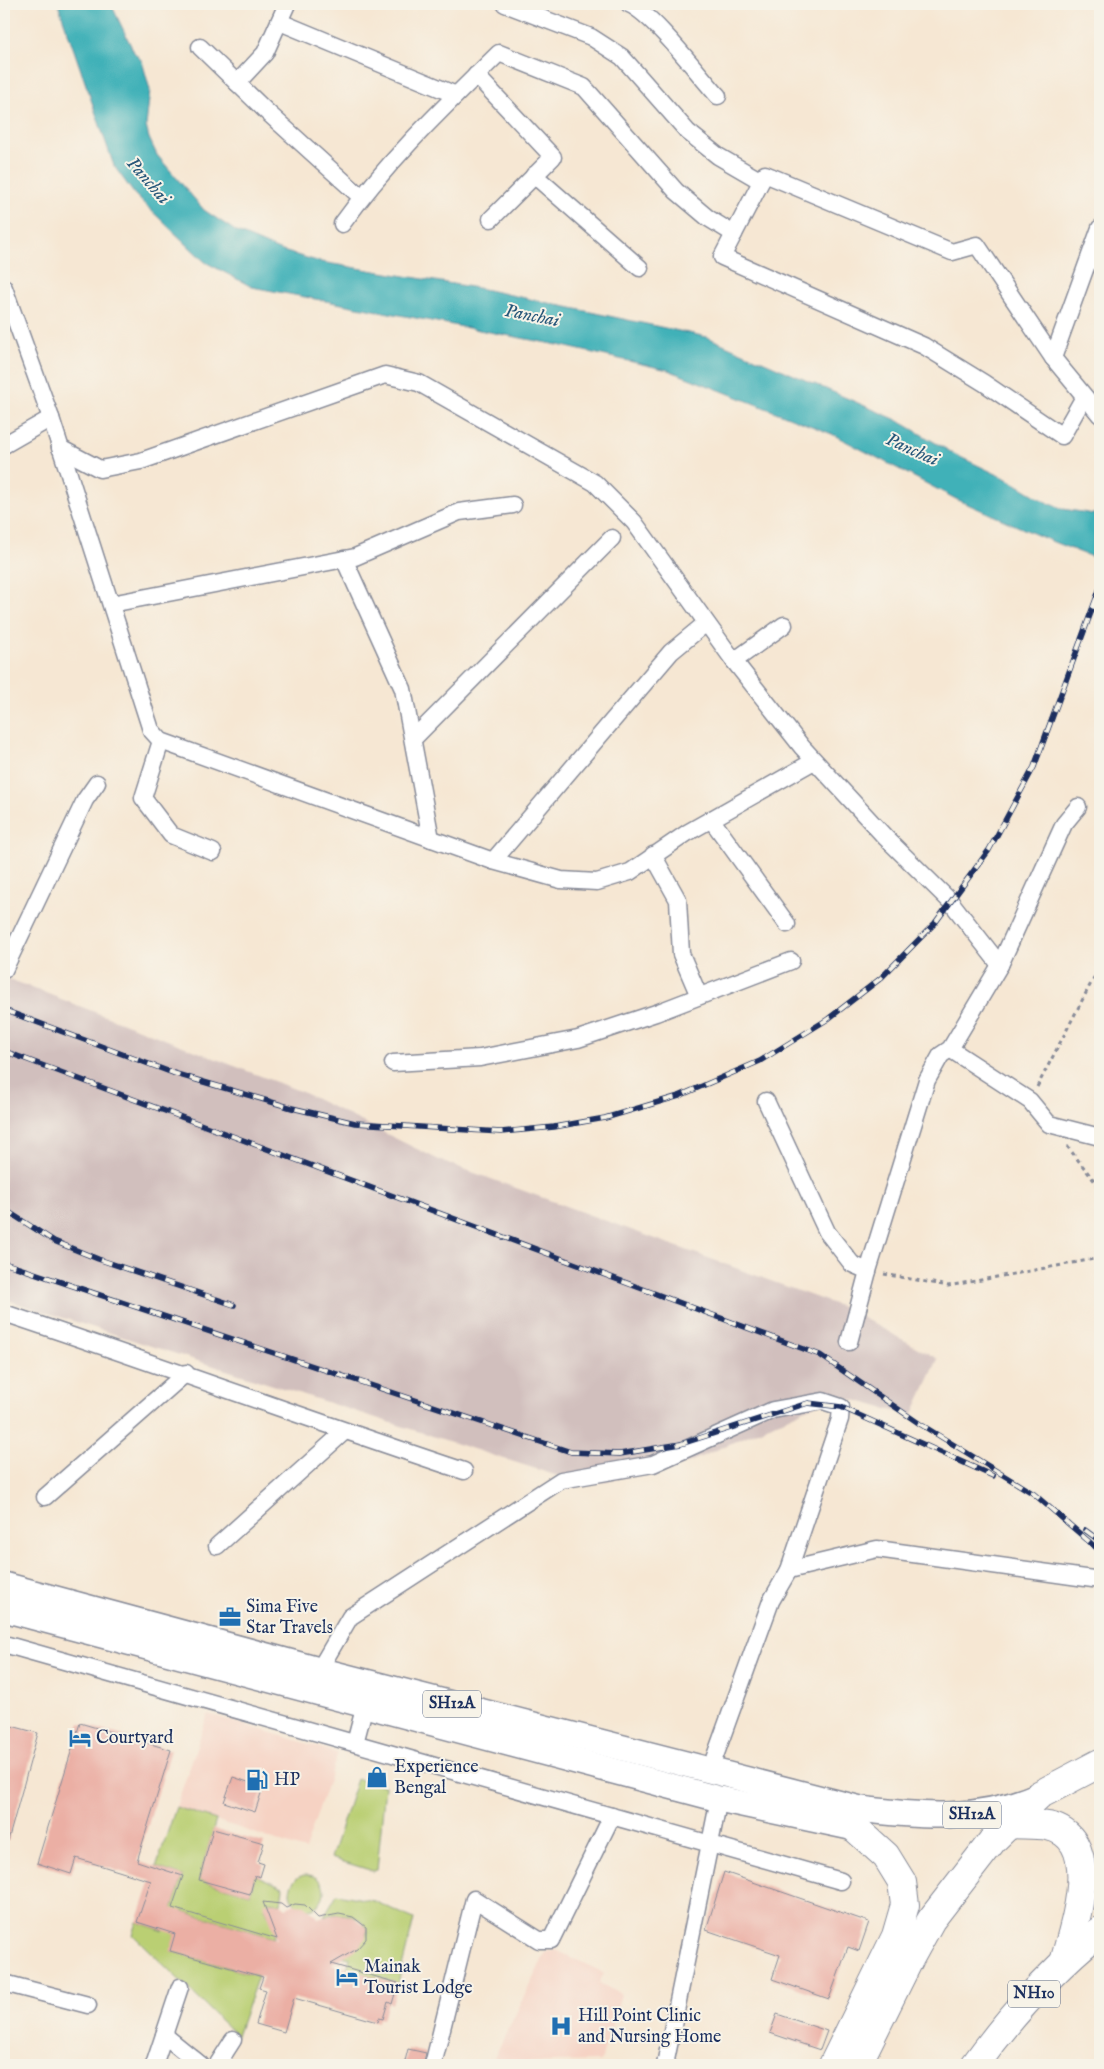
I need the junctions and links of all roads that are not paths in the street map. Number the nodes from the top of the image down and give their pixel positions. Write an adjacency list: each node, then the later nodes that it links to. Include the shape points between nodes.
1 (287, 4): 4 (street)
2 (505, 4): 11 (street, via 591,37 622,57 688,132 718,156)
3 (629, 4): 9 (street, via 654,24)
4 (280, 22): 7 (street, via 264,52); 8 (street)
5 (200, 47): 7 (street)
6 (476, 75): 8 (street); 10 (street, via 553,157); 16 (street, via 499,53 584,87 676,191 708,218)
7 (237, 83): 12 (street)
8 (456, 96): 12 (street)
9 (718, 96)
10 (534, 176): 13 (street); 17 (street)
11 (761, 181): 16 (street); 19 (street, via 765,174 952,252 977,245)
12 (361, 197): 14 (street)
13 (491, 219)
14 (342, 224)
15 (1100, 228): 19 (street)
16 (734, 234): 20 (street, via 722,257 924,346 1062,436)
17 (640, 268)
18 (4, 288): 22 (street)
19 (1053, 358): 20 (street)
20 (1084, 397): 21 (street)
21 (1100, 415)
22 (51, 418): 23 (street); 24 (street)
23 (4, 445)
24 (60, 448): 28 (street); 29 (street, via 100,469 141,461 385,375 419,383 595,483 634,522)
25 (513, 505): 27 (street, via 458,512)
26 (612, 538): 32 (street)
27 (344, 559): 28 (street); 32 (street, via 404,689)
28 (111, 604): 33 (street, via 151,730)
29 (706, 623): 31 (street); 41 (street, via 671,652)
30 (784, 625): 31 (street)
31 (734, 662): 34 (street)
32 (413, 739): 38 (street)
33 (161, 741): 38 (street); 39 (street, via 142,798 172,835)
34 (814, 762): 37 (street); 44 (street, via 950,901)
35 (97, 783): 45 (street, via 85,800)
36 (1078, 807): 44 (street, via 1064,824)
37 (711, 819): 40 (street); 42 (street)
38 (431, 839): 41 (street)
39 (213, 852)
40 (654, 855): 41 (street, via 630,872 596,882 561,880); 46 (street, via 678,900 681,954)
41 (493, 861)
42 (787, 924)
43 (791, 962): 46 (street)
44 (1000, 965): 47 (street)
45 (4, 970)
46 (699, 996): 48 (street, via 578,1039 480,1058)
47 (950, 1049): 50 (street, via 1030,1102 1049,1124); 51 (street, via 941,1055 927,1080)
48 (393, 1063)
49 (766, 1101): 51 (street, via 827,1232 852,1264)
50 (1100, 1137)
51 (868, 1271): 53 (street)
52 (4, 1313): 54 (street)
53 (849, 1342)
54 (186, 1374): 55 (street); 57 (street)
55 (345, 1431): 56 (street); 58 (street)
56 (464, 1471)
57 (46, 1497)
58 (217, 1546)
59 (789, 1570): 60 (street, via 877,1549); 64 (street, via 840,1419 841,1407 823,1401 773,1410 653,1464 561,1480 350,1616); 68 (street, via 771,1601)
60 (1100, 1580)
61 (4, 1585): 64 (main road, SH12A)
62 (4, 1609): 65 (main road, SH12A)
63 (4, 1644): 66 (street)
64 (319, 1670): 65 (main road, SH12A)
65 (368, 1694): 66 (street); 68 (main road, SH12A); 70 (main road, SH12A)
66 (355, 1743): 71 (street)
67 (1100, 1764): 69 (highway, SH12A)
68 (710, 1770): 69 (main road, SH12A, via 861,1809 902,1814 970,1815)
69 (1039, 1795): 73 (highway)
70 (719, 1800): 72 (main road, SH12A); 74 (street)
71 (612, 1816): 74 (street); 86 (street, via 551,1940 539,1940 474,1899)
72 (855, 1828): 88 (highway, via 886,1856 902,1882 905,1905 896,1936)
73 (1001, 1832): 77 (highway, via 1048,1826 1066,1834 1081,1854 1081,1892); 89 (highway, via 931,1920)
74 (710, 1843): 75 (street); 87 (street)
75 (841, 1881)
76 (1100, 1931): 77 (highway, NH10)
77 (1065, 1959): 90 (highway, NH10, via 999,2032)
78 (4, 1983): 80 (street)
79 (180, 1987): 81 (street)
80 (88, 2006)
81 (164, 2035): 83 (street); 84 (street)
82 (233, 2040): 85 (street)
83 (154, 2065)
84 (201, 2065)
85 (217, 2065)
86 (433, 2065)
87 (665, 2065)
88 (833, 2065)
89 (857, 2065)
90 (975, 2065)

